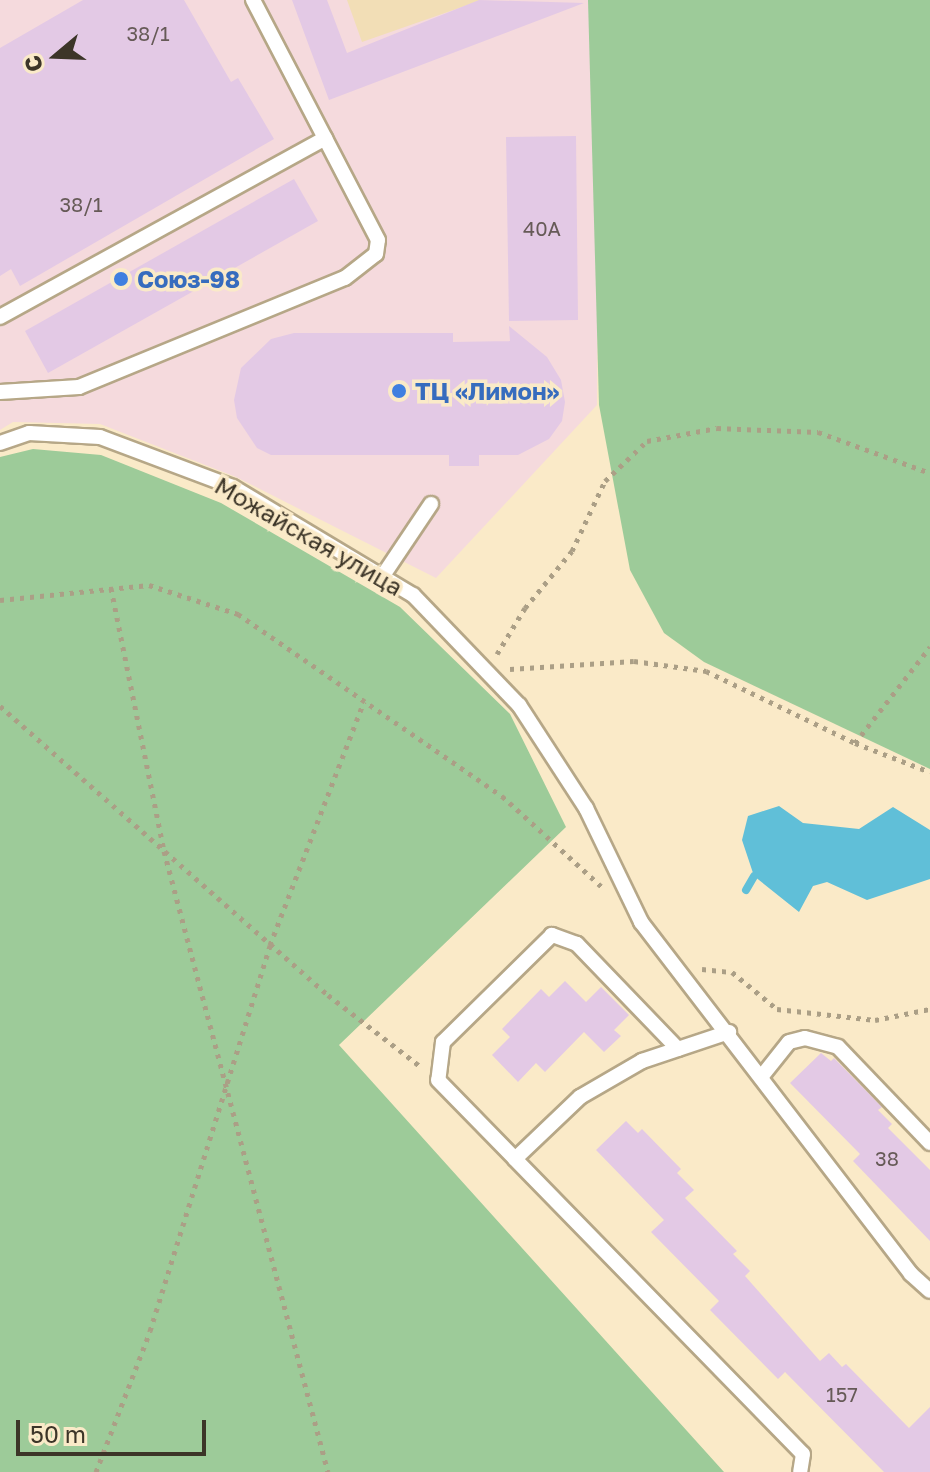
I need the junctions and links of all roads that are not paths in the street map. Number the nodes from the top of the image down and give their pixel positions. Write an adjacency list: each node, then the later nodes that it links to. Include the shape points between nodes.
1 (253, 0): 2 (lane)
2 (325, 138): 3 (lane); 4 (lane, via 378,240 376,254 345,278 79,387)
3 (0, 317)
4 (0, 392)
5 (0, 443): 7 (lane, Можайская улица, via 29,433 100,437 233,487)
6 (431, 504): 7 (lane)
7 (382, 577): 8 (lane, Можайская улица, via 413,595 519,705 586,808 641,922)
8 (729, 1032): 9 (lane); 10 (lane, Можайская улица)
9 (678, 1049): 12 (lane, via 642,1061 580,1097); 12 (lane, via 577,944 552,935 443,1042 438,1080)
10 (762, 1076): 11 (lane, via 789,1042 805,1038 838,1047); 13 (lane, Можайская улица, via 911,1274)
11 (930, 1143)
12 (515, 1159): 14 (lane, via 803,1454)
13 (930, 1291)
14 (800, 1472)

